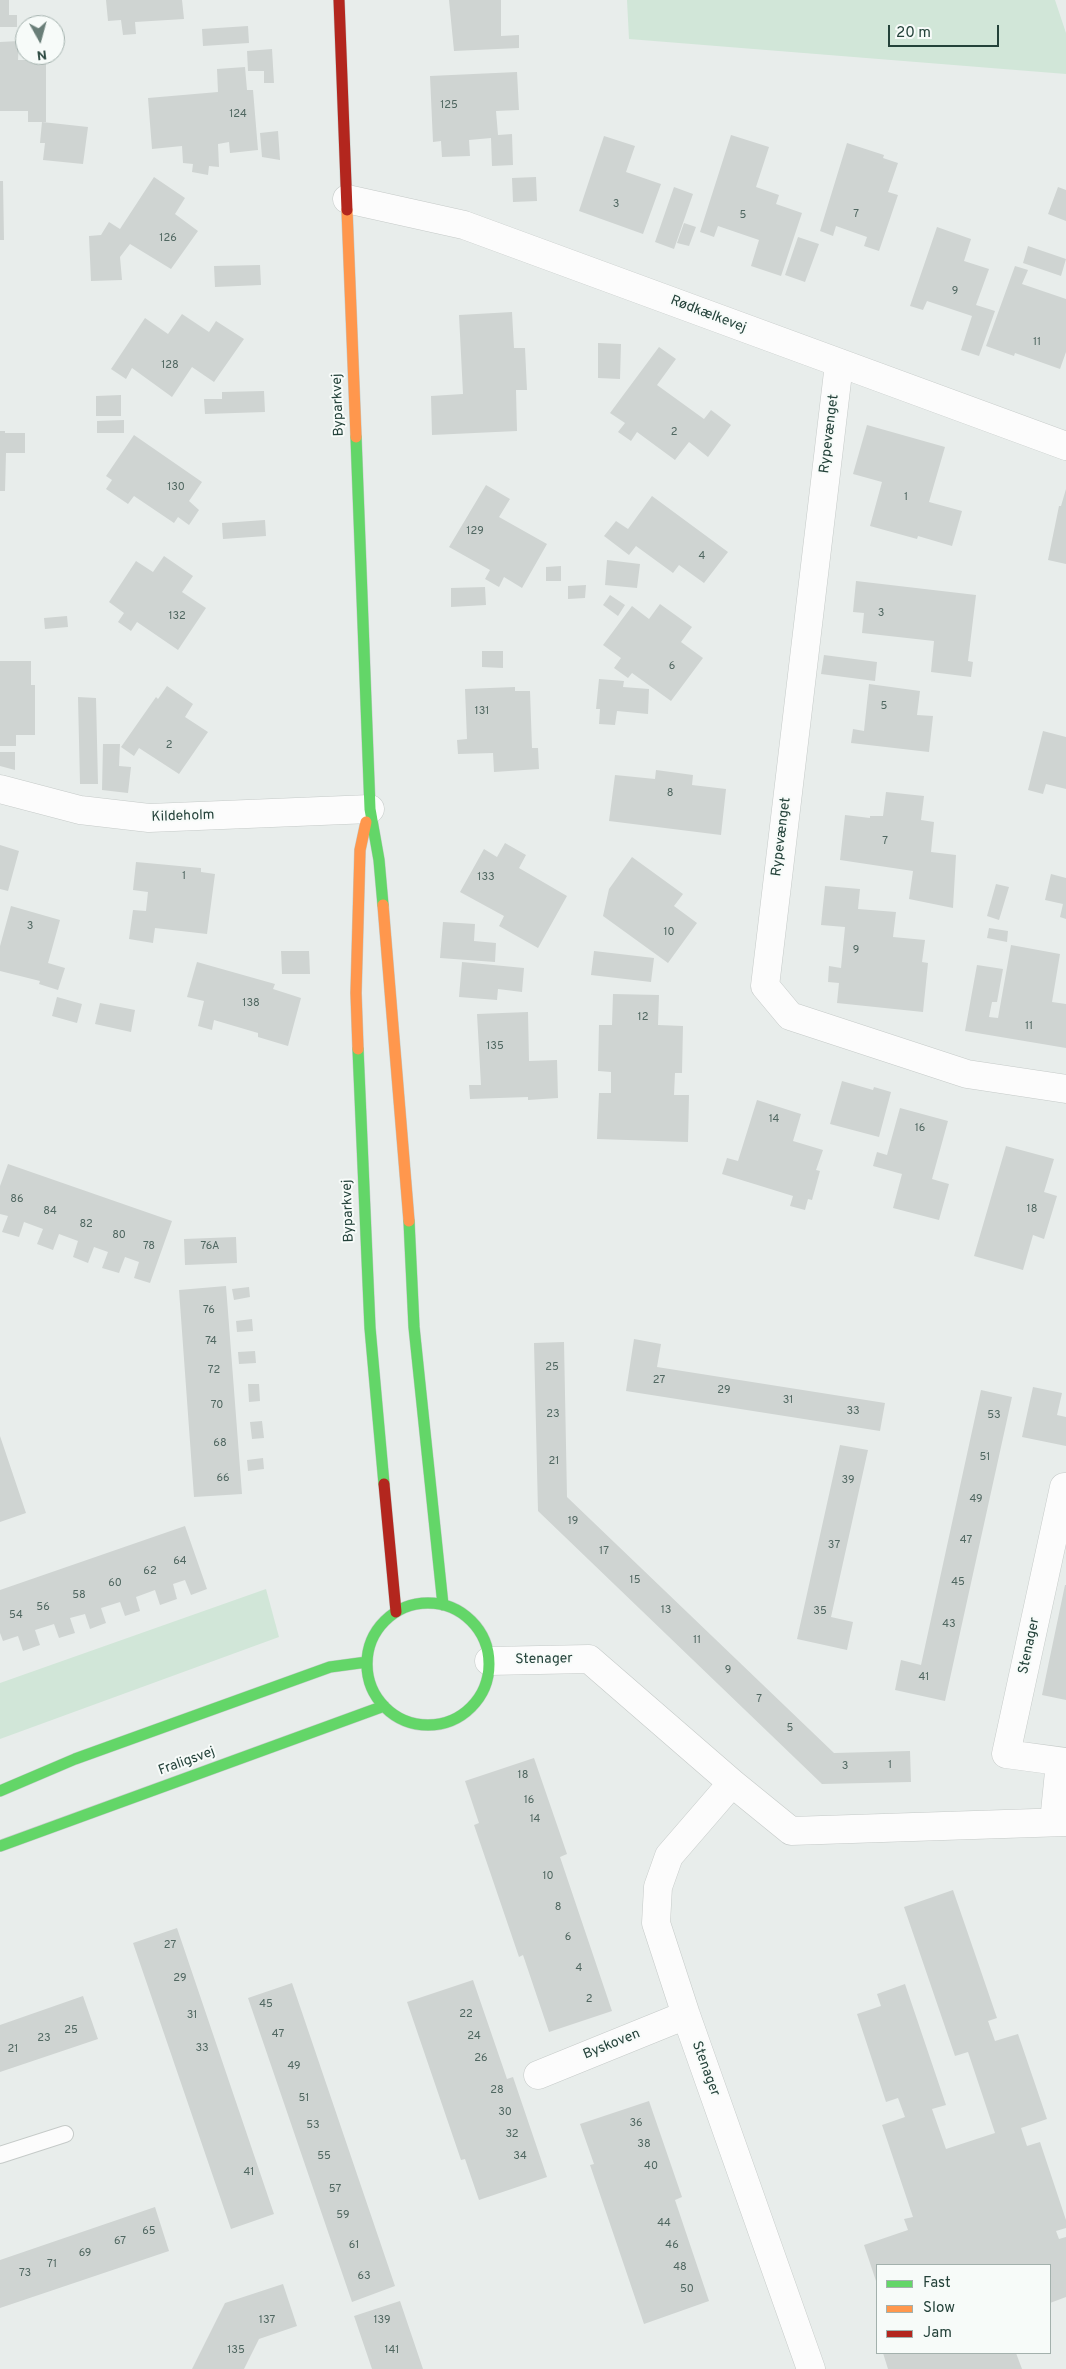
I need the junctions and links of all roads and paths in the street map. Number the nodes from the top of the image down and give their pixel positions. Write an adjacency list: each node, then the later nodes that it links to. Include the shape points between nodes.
1 (339, 0): 2 (street, Byparkvej)
2 (347, 199): 3 (street, Rødkælkevej, via 464,225); 6 (street, Byparkvej)
3 (839, 364): 4 (street, Rødkælkevej); 7 (street, Rypevænget, via 765,986 790,1016 967,1074)
4 (1066, 446)
5 (0, 789): 6 (street, Kildeholm, via 80,810 149,818)
6 (370, 809): 9 (street, Byparkvej, via 379,860 408,1186 414,1327); 10 (street, Byparkvej, via 360,850 356,993 370,1328)
7 (1066, 1089)
8 (1066, 1488): 14 (street, Stenager, via 1006,1754)
9 (444, 1605): 10 (street, via 419,1604); 11 (street, via 456,1609 475,1625 483,1636)
10 (396, 1612): 12 (street, via 375,1633)
11 (489, 1661): 13 (street, via 485,1687 469,1709 446,1723 419,1725 406,1721); 15 (street, Stenager, via 589,1659)
12 (367, 1662): 13 (street, via 370,1685); 16 (street, via 330,1667 76,1759)
13 (384, 1706): 18 (street, Fraligsvej)
14 (1063, 1762): 17 (street, Stenager)
15 (732, 1783): 17 (street, Stenager, via 791,1830); 19 (street, Stenager, via 669,1856 658,1887 656,1924)
16 (0, 1791)
17 (1060, 1822)
18 (0, 1846)
19 (686, 2016): 20 (street, Byskoven); 23 (street, Stenager)
20 (538, 2075)
21 (65, 2134): 22 (lane)
22 (0, 2155)
23 (811, 2369)

